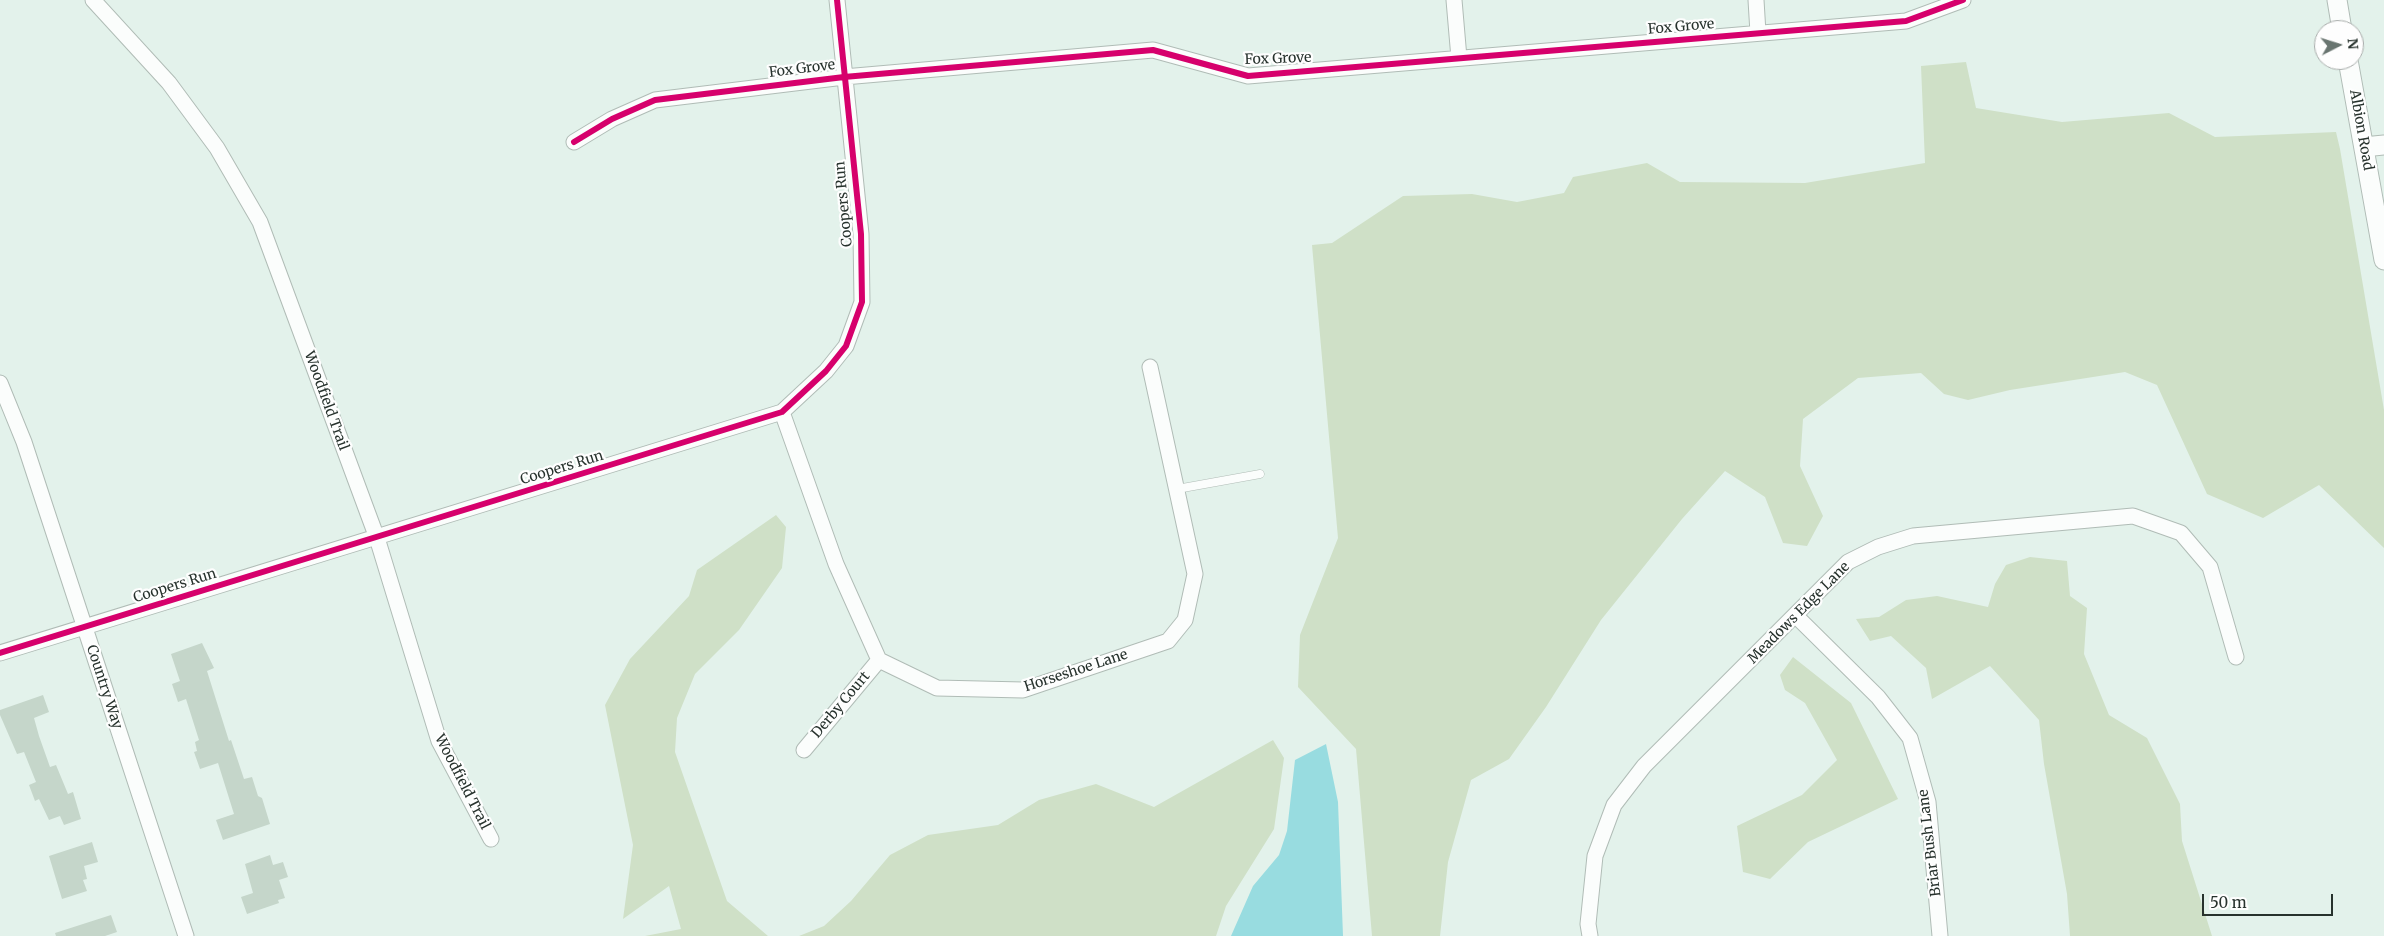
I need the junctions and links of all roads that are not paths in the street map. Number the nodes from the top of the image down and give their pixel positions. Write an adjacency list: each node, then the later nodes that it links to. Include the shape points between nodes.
1 (93, 0): 21 (street, Woodfield Trail, via 169,83 217,148 260,222)
2 (837, 0): 11 (street, Coopers Run)
3 (1454, 0): 9 (street)
4 (1756, 0): 8 (street)
5 (1963, 0): 8 (street, Fox Grove, via 1906,20)
6 (2337, 0): 7 (street)
7 (2340, 20)
8 (1758, 33): 9 (street, Fox Grove)
9 (1459, 58): 11 (street, Fox Grove, via 1248,76 1153,50)
10 (2350, 70): 14 (street, Albion Road)
11 (844, 77): 12 (street, Fox Grove, via 655,100 612,119); 18 (street, Coopers Run, via 861,234 862,302 846,346 826,371)
12 (574, 142)
13 (2384, 145): 14 (street)
14 (2364, 147): 15 (street, Albion Road)
15 (2384, 257)
16 (1150, 367): 20 (street, Horseshoe Lane)
17 (0, 383): 23 (street, Country Way, via 24,442)
18 (782, 412): 21 (street, Coopers Run); 26 (street, via 836,564)
19 (1260, 474): 20 (lane)
20 (1177, 489): 26 (street, Horseshoe Lane, via 1195,574 1185,620 1168,641 1023,690 937,688)
21 (377, 538): 23 (street, Coopers Run); 28 (street, Woodfield Trail, via 439,740)
22 (1796, 616): 25 (street, Meadows Edge Lane, via 1848,562 1878,546 1913,536 2133,516 2181,533 2210,567); 30 (street, Meadows Edge Lane, via 1644,766 1614,805 1595,856 1588,924); 31 (street, Briar Bush Lane, via 1878,697 1910,738 1928,802)
23 (84, 627): 24 (street, Coopers Run); 29 (street, Country Way)
24 (0, 653)
25 (2236, 657)
26 (878, 660): 27 (street, Derby Court)
27 (804, 750)
28 (491, 839)
29 (186, 936)
30 (1590, 936)
31 (1940, 936)

